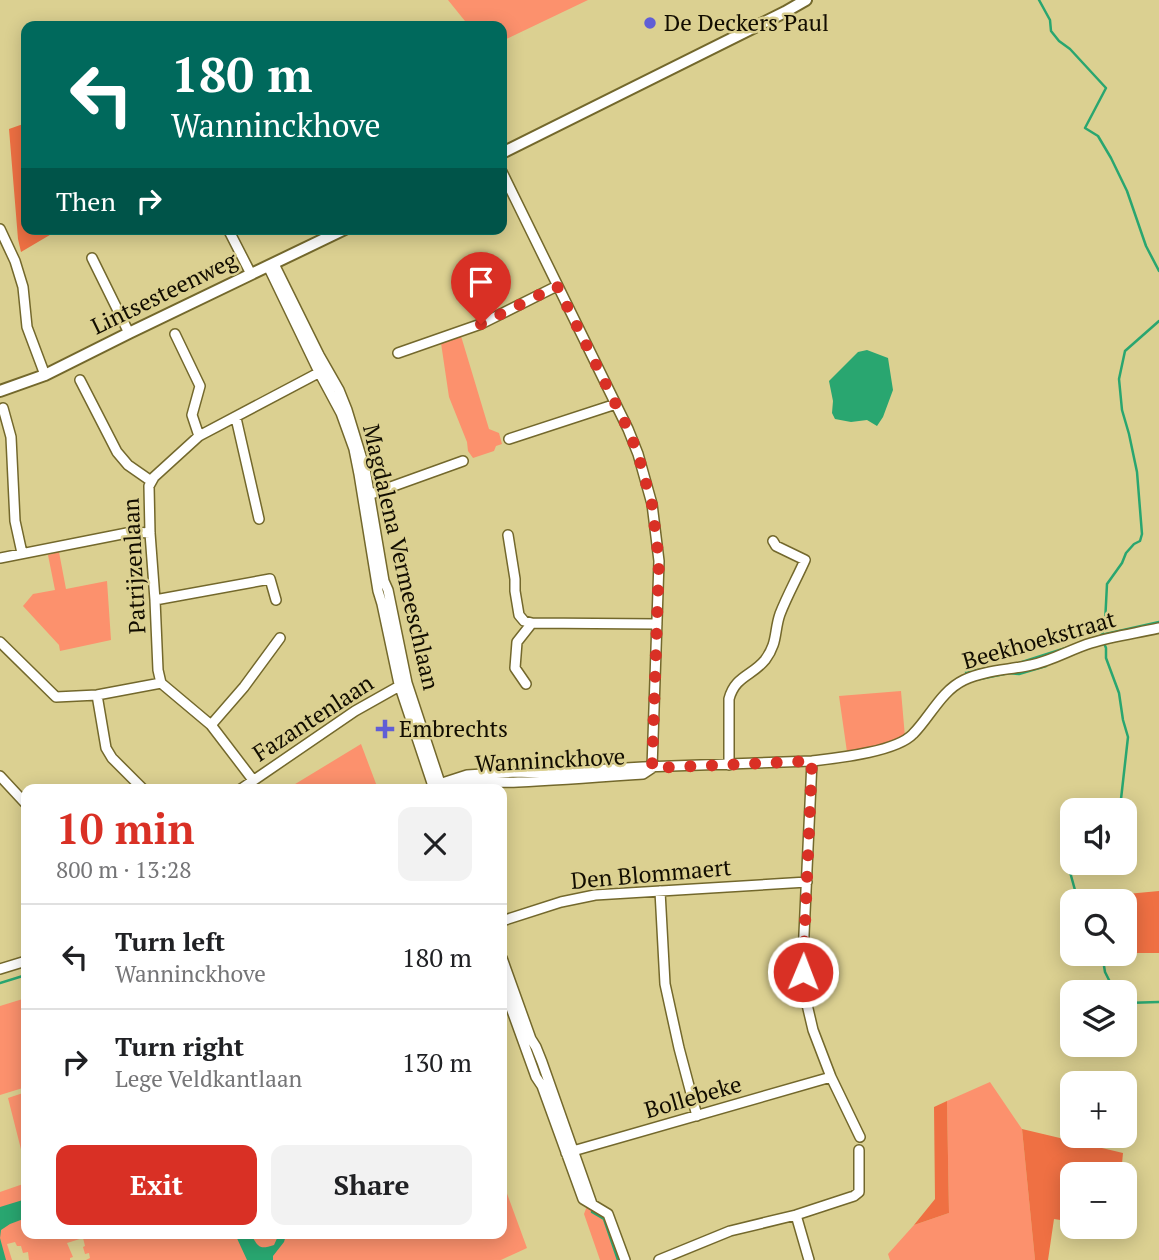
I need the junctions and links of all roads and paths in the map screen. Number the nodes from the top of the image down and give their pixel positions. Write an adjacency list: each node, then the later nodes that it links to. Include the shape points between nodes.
1 (806, 0): 2 (street)
2 (507, 151)
3 (507, 182): 10 (street)
4 (0, 229): 15 (street, via 15,261 27,327)
5 (231, 235): 9 (street)
6 (333, 235): 8 (street, Lintsesteenweg)
7 (92, 258): 11 (street)
8 (271, 265): 9 (street, Lintsesteenweg); 14 (street, Magdalena Vermeeschlaan)
9 (251, 274): 11 (street, Lintsesteenweg)
10 (557, 286): 13 (street, via 481,324); 18 (street)
11 (129, 333): 15 (street, Lintsesteenweg)
12 (174, 334): 21 (street, via 200,386 192,415)
13 (398, 353)
14 (323, 370): 20 (street, Patrijzenlaan); 25 (street, Magdalena Vermeeschlaan, via 354,449)
15 (45, 375): 17 (street, Lintsesteenweg)
16 (80, 380): 24 (street, via 117,452)
17 (0, 391)
18 (616, 404): 22 (street); 35 (street, via 638,454 652,505 659,561)
19 (3, 408): 30 (street, via 11,437 15,521)
20 (236, 418): 21 (street, Patrijzenlaan); 26 (street)
21 (199, 436): 24 (street, Patrijzenlaan)
22 (509, 439)
23 (463, 461): 25 (street)
24 (151, 481): 27 (street, Patrijzenlaan)
25 (365, 496): 40 (street, Magdalena Vermeeschlaan, via 377,591)
26 (259, 519)
27 (150, 533): 30 (street, via 132,532); 32 (street, Patrijzenlaan)
28 (508, 535): 34 (street, via 519,615)
29 (773, 541): 46 (street, via 776,547 805,560 780,614 767,657 733,686)
30 (22, 554): 31 (street)
31 (0, 558)
32 (155, 600): 33 (street, via 270,579); 39 (street, Patrijzenlaan)
33 (276, 600)
34 (532, 623): 35 (street); 41 (street, via 517,642 515,668)
35 (657, 624): 47 (street)
36 (1159, 628): 44 (street, Beekhoekstraat, via 1093,642 1030,666 966,678 950,689)
37 (280, 638): 43 (street)
38 (0, 642): 42 (street, via 56,697)
39 (161, 683): 42 (street); 43 (street)
40 (403, 683): 49 (street, Fazantenlaan); 52 (street, Magdalena Vermeeschlaan)
41 (526, 684)
42 (97, 695): 50 (street, via 106,748)
43 (211, 725): 49 (street)
44 (911, 737): 45 (street, Wanninckhove, via 891,747)
45 (812, 761): 46 (street, Wanninckhove); 55 (street)
46 (729, 765): 47 (street, Wanninckhove)
47 (652, 768): 53 (street, Wanninckhove, via 467,775)
48 (0, 776): 54 (street)
49 (253, 780): 51 (street, Fazantenlaan)
50 (138, 784)
51 (248, 784)
52 (439, 784)
53 (447, 784)
54 (21, 799)
55 (807, 882): 56 (street, Den Blommaert); 62 (street, via 805,996)
56 (660, 891): 57 (street, Den Blommaert, via 576,898); 63 (street, via 665,984)
57 (507, 919)
58 (21, 963): 59 (street)
59 (0, 969)
60 (507, 972): 66 (street)
61 (507, 997): 66 (street)
62 (831, 1077): 63 (street, Bollebeke); 64 (street)
63 (697, 1116): 66 (street, Bollebeke)
64 (860, 1137)
65 (859, 1150): 67 (street, via 858,1194)
66 (570, 1152): 68 (street, via 583,1199 608,1214)
67 (796, 1215): 69 (street, via 730,1231); 70 (street)
68 (625, 1260)
69 (659, 1260)
70 (809, 1260)

